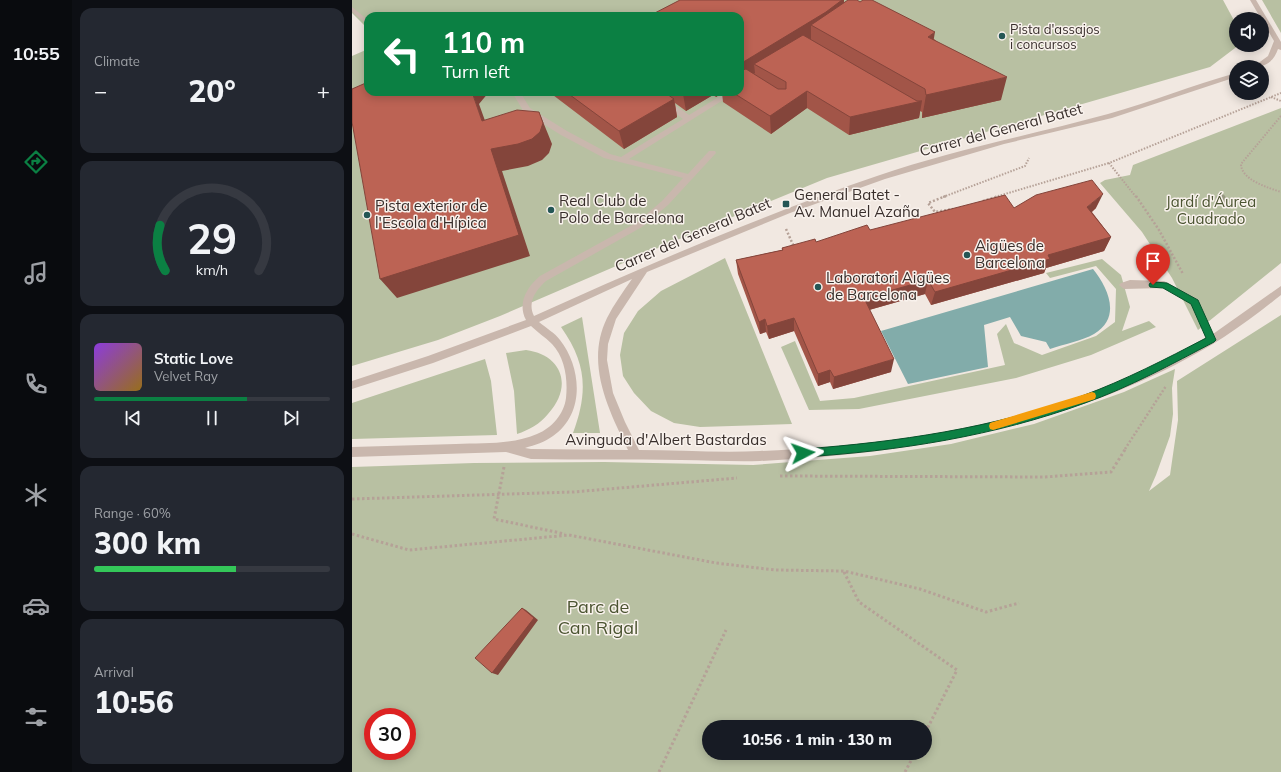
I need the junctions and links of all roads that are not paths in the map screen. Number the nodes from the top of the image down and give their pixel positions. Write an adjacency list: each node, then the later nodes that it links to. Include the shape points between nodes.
1 (1253, 0): 4 (street)
2 (352, 9): 3 (street)
3 (364, 20)
4 (1279, 44): 5 (street)
5 (1268, 60)
6 (1229, 77): 14 (street, Carrer del General Batet, via 1109,116 1003,142 882,177 787,211)
7 (518, 96): 12 (street, via 527,110 564,134 607,156)
8 (657, 96): 10 (street)
9 (726, 96): 10 (street)
10 (689, 119): 12 (street)
11 (712, 153): 13 (street)
12 (622, 160): 13 (street)
13 (690, 177): 17 (street, via 639,225 547,275 535,285 528,297 527,310)
14 (644, 270): 17 (street, Carrer del General Batet); 22 (street, via 608,326 602,348 602,370 608,394)
15 (1124, 285): 18 (street, via 1164,285 1195,302)
16 (1281, 290): 18 (street, Avinguda d'Albert Bastardas, via 1254,312)
17 (533, 321): 19 (street, Carrer del General Batet, via 430,360); 20 (street, via 556,343 571,372 573,387 570,407 563,422 550,433)
18 (1211, 340): 22 (street, Avinguda d'Albert Bastardas, via 1134,379 1083,400 997,426 926,440 860,449 760,456)
19 (352, 385)
20 (506, 447): 21 (street, Avinguda d'Albert Bastardas); 22 (street, Avinguda d'Albert Bastardas, via 531,454)
21 (352, 452)
22 (636, 455)

